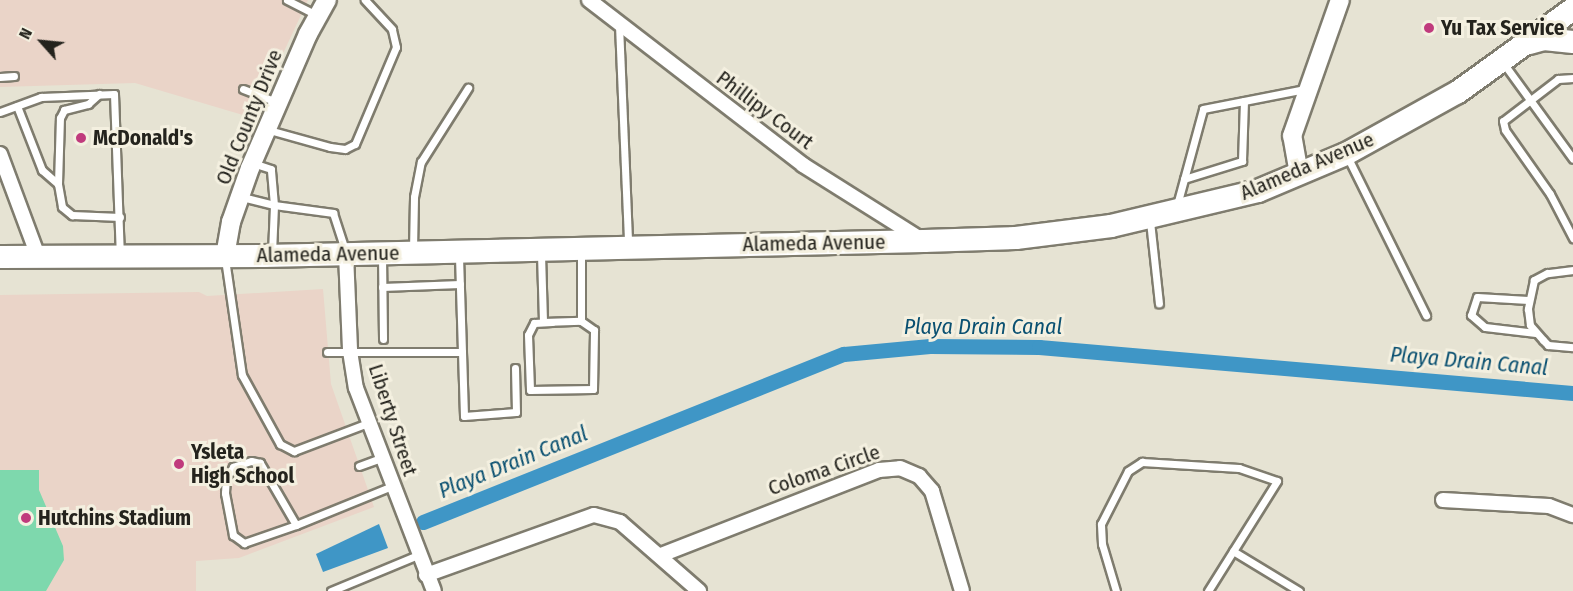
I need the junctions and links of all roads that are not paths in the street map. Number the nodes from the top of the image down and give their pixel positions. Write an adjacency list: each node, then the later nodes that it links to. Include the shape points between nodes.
1 (287, 0): 5 (lane)
2 (365, 0): 23 (lane, via 392,29 396,47 355,144 330,147)
3 (589, 0): 7 (street, Phillipy Court)
4 (1340, 0): 16 (street)
5 (322, 8): 20 (street, Old County Drive)
6 (1573, 9): 9 (main road, Alameda Avenue)
7 (620, 25): 37 (street, Phillipy Court, via 803,165); 38 (lane)
8 (1573, 42): 9 (main road, via 1544,39)
9 (1529, 43): 10 (main road, Alameda Avenue)
10 (1503, 62): 18 (lane); 25 (main road, Alameda Avenue, via 1458,92)
11 (0, 76): 12 (lane)
12 (14, 76)
13 (1573, 78): 18 (lane, via 1558,79)
14 (468, 88): 42 (lane, via 443,123 417,173)
15 (243, 89): 20 (lane)
16 (1305, 89): 19 (lane); 28 (street, via 1292,136)
17 (99, 94): 21 (lane, via 41,97); 30 (lane, via 88,104 64,110 60,118); 34 (lane, via 114,94)
18 (1530, 99): 26 (lane); 36 (lane, via 1503,121 1505,130 1550,194)
19 (1244, 101): 29 (lane, via 1203,109); 29 (lane, via 1242,161)
20 (278, 103): 23 (street, Old County Drive)
21 (16, 106): 22 (lane); 30 (lane, via 42,170)
22 (0, 112)
23 (267, 129): 27 (street, Old County Drive)
24 (0, 154): 45 (street)
25 (1346, 154): 28 (main road, Alameda Avenue); 55 (lane)
26 (1573, 159)
27 (253, 162): 31 (street, Old County Drive); 32 (lane, via 271,169)
28 (1299, 174): 33 (main road, Alameda Avenue, via 1258,191)
29 (1184, 179): 33 (lane)
30 (58, 184): 34 (lane, via 62,207 72,215)
31 (240, 197): 32 (lane); 47 (street, Old County Drive)
32 (274, 205): 44 (lane, via 333,213); 48 (lane)
33 (1175, 213): 35 (main road, Alameda Avenue)
34 (120, 216): 46 (lane)
35 (1150, 218): 37 (main road, Alameda Avenue, via 1016,238); 54 (lane)
36 (1573, 238)
37 (924, 241): 38 (main road, Alameda Avenue)
38 (628, 246): 39 (main road, Alameda Avenue)
39 (581, 247): 40 (main road, Alameda Avenue); 56 (lane)
40 (541, 248): 41 (main road, Alameda Avenue); 57 (lane, via 543,322)
41 (459, 251): 42 (main road, Alameda Avenue); 51 (lane)
42 (413, 252): 43 (main road, Alameda Avenue)
43 (382, 253): 44 (main road, Alameda Avenue); 52 (lane)
44 (346, 254): 48 (main road, Alameda Avenue); 61 (street, Liberty Street)
45 (38, 256): 46 (main road, Alameda Avenue); 49 (main road, Alameda Avenue)
46 (120, 256): 47 (main road, Alameda Avenue)
47 (225, 256): 48 (main road, Alameda Avenue); 65 (lane, via 242,375 280,444 294,451)
48 (272, 256)
49 (0, 257)
50 (1573, 270): 53 (lane, via 1547,273 1534,280)
51 (460, 284): 52 (lane); 63 (lane)
52 (382, 287): 59 (lane)
53 (1528, 300): 58 (lane, via 1530,324); 58 (lane, via 1477,297 1471,315 1485,327)
54 (1159, 304)
55 (1426, 315)
56 (581, 321): 57 (lane); 57 (lane, via 594,330 593,389 530,390 528,335 534,323)
57 (552, 322)
58 (1536, 333): 60 (lane, via 1548,345)
59 (383, 339)
60 (1573, 347)
61 (350, 351): 62 (lane); 63 (lane); 65 (street, Liberty Street, via 356,388)
62 (327, 352)
63 (462, 352): 64 (lane, via 464,416 516,412)
64 (515, 368)
65 (368, 423): 66 (street, Liberty Street)
66 (381, 458): 67 (lane); 68 (street, Liberty Street)
67 (359, 466)
68 (392, 486): 71 (lane); 73 (street, Liberty Street)
69 (1443, 500): 70 (street, via 1549,506)
70 (1573, 515)
71 (296, 525): 71 (lane, via 260,463 250,460 233,466 226,478 225,492 238,542 250,543)
72 (1233, 551): 80 (lane, via 1277,481 1239,468 1142,462 1128,471 1101,524 1102,544); 81 (lane); 82 (lane)
73 (418, 555): 75 (street, Liberty Street); 76 (lane)
74 (661, 555): 75 (street, via 620,522 594,515); 78 (street); 79 (street, Coloma Circle, via 879,470 900,468 919,476 932,491)
75 (426, 575): 77 (street, Liberty Street)
76 (331, 591)
77 (434, 591)
78 (699, 591)
79 (962, 591)
80 (1116, 591)
81 (1208, 591)
82 (1299, 591)

